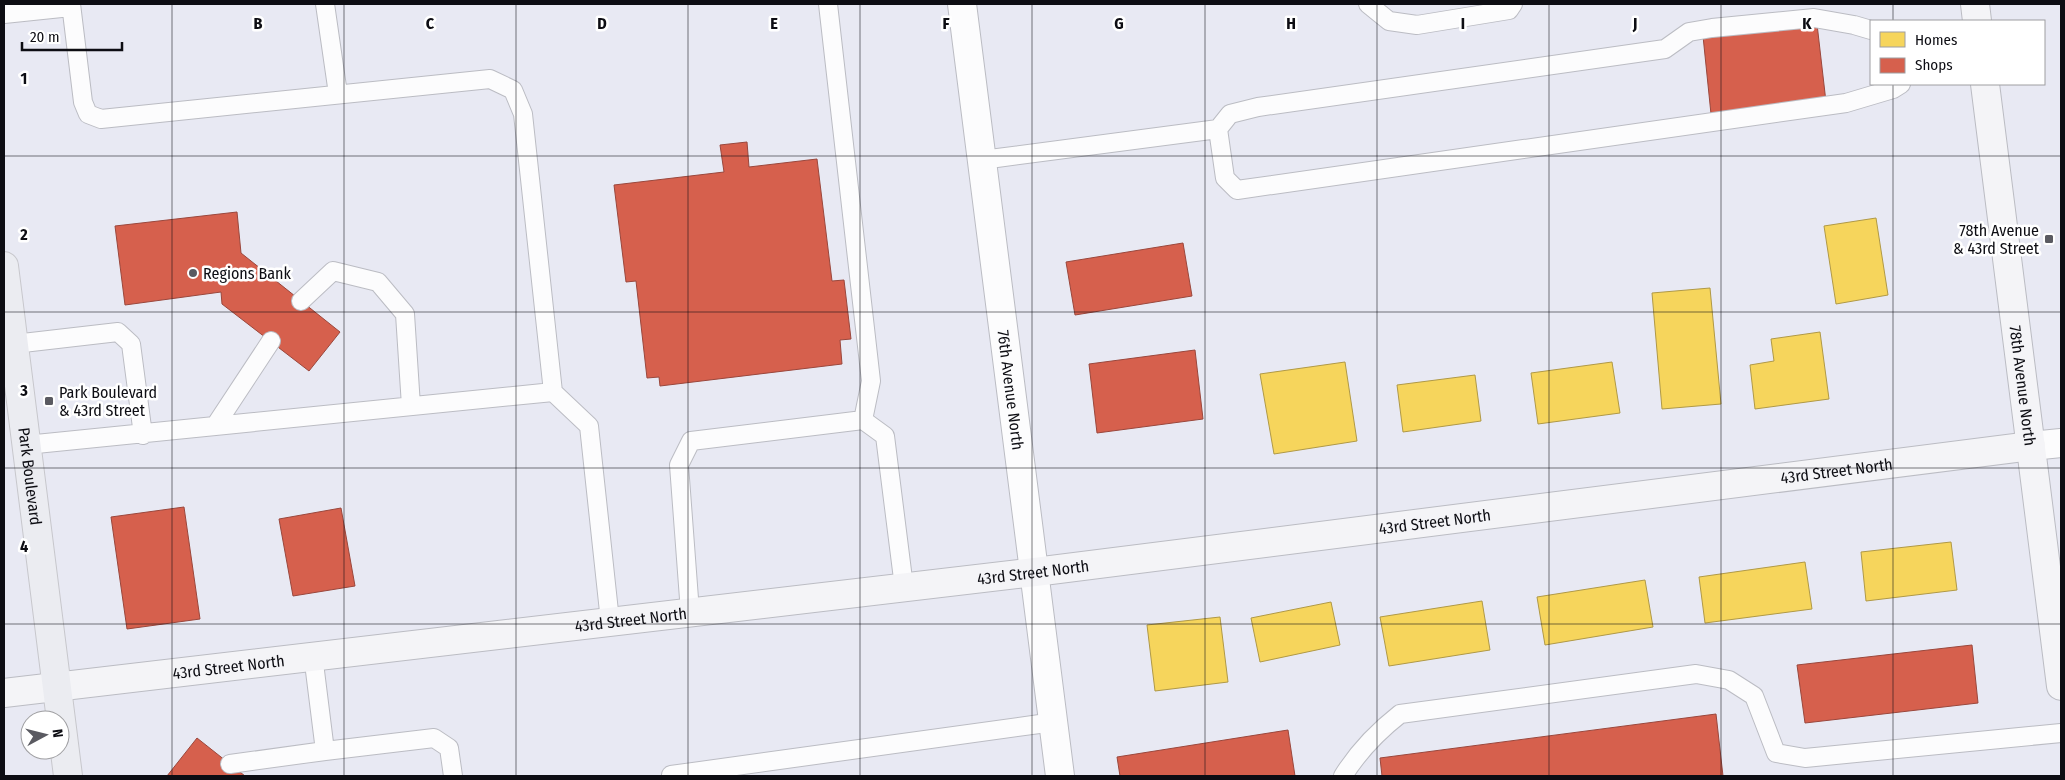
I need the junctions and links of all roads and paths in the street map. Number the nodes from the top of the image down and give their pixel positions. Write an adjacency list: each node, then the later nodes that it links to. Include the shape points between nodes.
1 (325, 4): 13 (lane)
2 (828, 4): 22 (lane, via 871,381)
3 (962, 4): 15 (street, 76th Avenue North)
4 (1368, 4): 5 (lane, via 1389,21 1417,25 1509,10)
5 (1513, 4)
6 (1974, 4): 9 (street)
7 (71, 5): 8 (lane); 13 (lane, via 84,102 88,114 101,119)
8 (4, 14)
9 (1977, 20)
10 (1870, 30): 14 (lane, via 1814,18 1712,28 1689,32 1665,49 1258,107 1230,114)
11 (1899, 85): 14 (lane, via 1846,103 1237,190 1225,178)
12 (1985, 85): 27 (street, 78th Avenue North)
13 (338, 94): 20 (lane, via 490,79 513,90 523,114)
14 (1218, 128): 15 (lane)
15 (982, 160): 28 (street, 76th Avenue North)
16 (4, 266): 19 (main road, Park Boulevard)
17 (302, 301): 21 (lane, via 333,271 378,282 406,314)
18 (270, 341): 23 (lane)
19 (14, 344): 24 (lane, via 118,332 131,344); 26 (main road, Park Boulevard)
20 (553, 392): 21 (lane); 31 (lane, via 589,426)
21 (411, 406): 23 (lane)
22 (863, 420): 29 (lane, via 885,436); 30 (lane, via 691,441 678,465)
23 (215, 426): 24 (lane)
24 (143, 434): 26 (lane)
25 (2061, 443): 27 (street, 43rd Street North)
26 (26, 446): 33 (main road, Park Boulevard)
27 (2031, 446): 28 (street, 43rd Street North); 34 (street, 78th Avenue North)
28 (1035, 572): 29 (street, 43rd Street North); 36 (street, 76th Avenue North)
29 (904, 587): 30 (street, 43rd Street North)
30 (690, 612): 31 (street, 43rd Street North)
31 (610, 621): 32 (street, 43rd Street North)
32 (312, 656): 33 (street, 43rd Street North); 38 (lane)
33 (56, 685): 35 (street, 43rd Street North); 41 (main road, Park Boulevard)
34 (2061, 686)
35 (4, 692)
36 (1054, 722): 40 (lane); 43 (street, 76th Avenue North)
37 (2061, 733): 44 (lane, via 1805,758 1776,753 1754,696 1729,680 1696,674 1400,714 1379,730 1353,760)
38 (325, 751): 39 (lane); 42 (lane, via 434,738 449,748)
39 (230, 764)
40 (671, 775)
41 (68, 776)
42 (453, 776)
43 (1060, 776)
44 (1344, 776)

